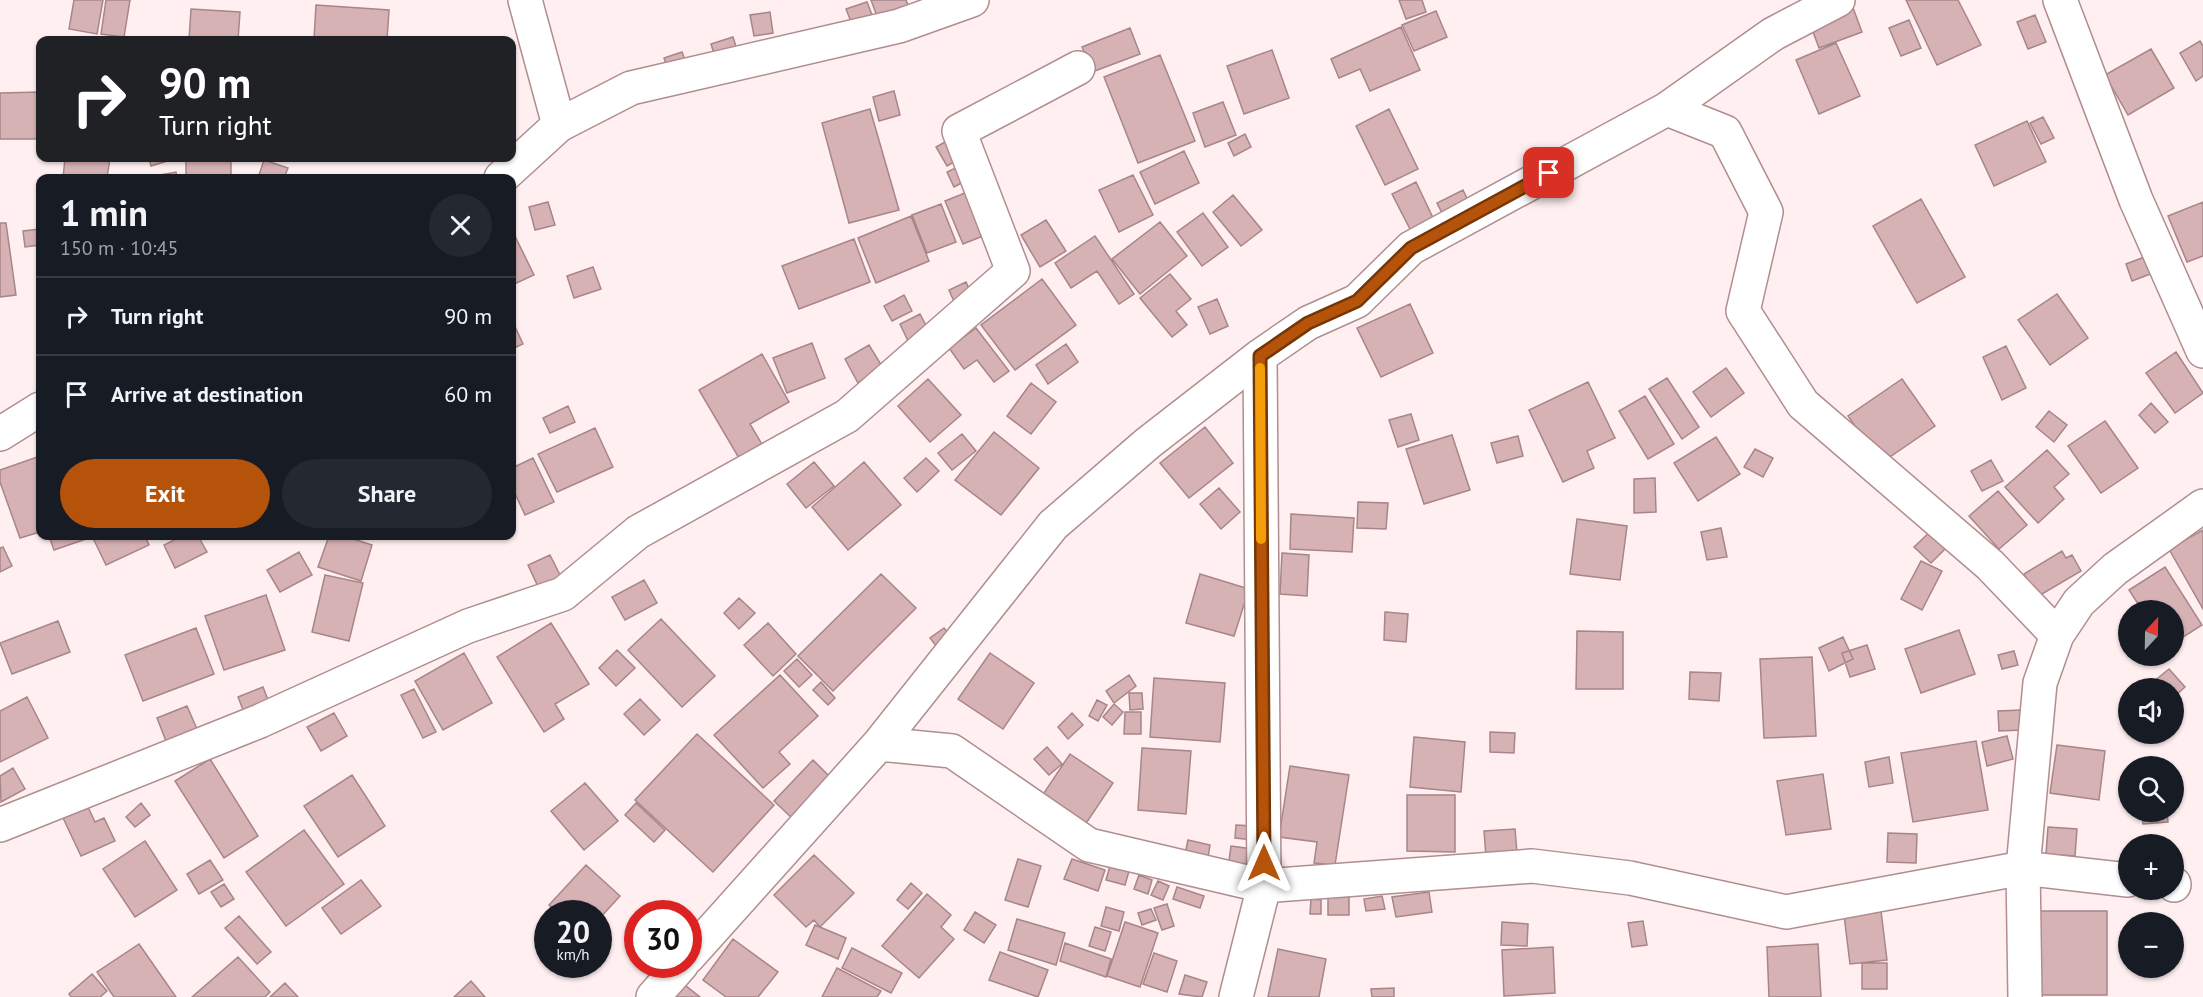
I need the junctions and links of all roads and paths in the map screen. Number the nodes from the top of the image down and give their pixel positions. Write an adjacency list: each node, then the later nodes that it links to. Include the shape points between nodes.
1 (525, 0): 7 (street)
2 (972, 0): 7 (street, via 899,26 631,88)
3 (1838, 0): 6 (street, via 1773,34)
4 (2060, 0): 9 (street, via 2136,200)
5 (1078, 68): 16 (street, via 959,131 1013,271 847,416 638,532 563,594 468,626 260,721)
6 (1667, 109): 10 (street, via 1411,248 1357,301 1308,323); 14 (street, via 1725,132 1766,212 1743,311 1803,404 1990,565)
7 (559, 125): 8 (street)
8 (505, 174)
9 (2203, 351)
10 (1260, 356): 15 (street, via 1148,443 1053,525); 19 (street)
11 (36, 412): 12 (street)
12 (0, 434)
13 (2203, 506): 14 (street, via 2115,569 2079,602)
14 (2057, 635): 17 (street, via 2040,683)
15 (879, 744): 19 (street, via 952,751 1089,845); 20 (street)
16 (0, 825)
17 (2023, 868): 18 (street); 19 (street, via 1786,912 1630,878 1532,866); 24 (street)
18 (2118, 879)
19 (1264, 886): 23 (street)
20 (702, 941)
21 (670, 978): 22 (street)
22 (653, 997)
23 (1236, 997)
24 (2025, 997)

